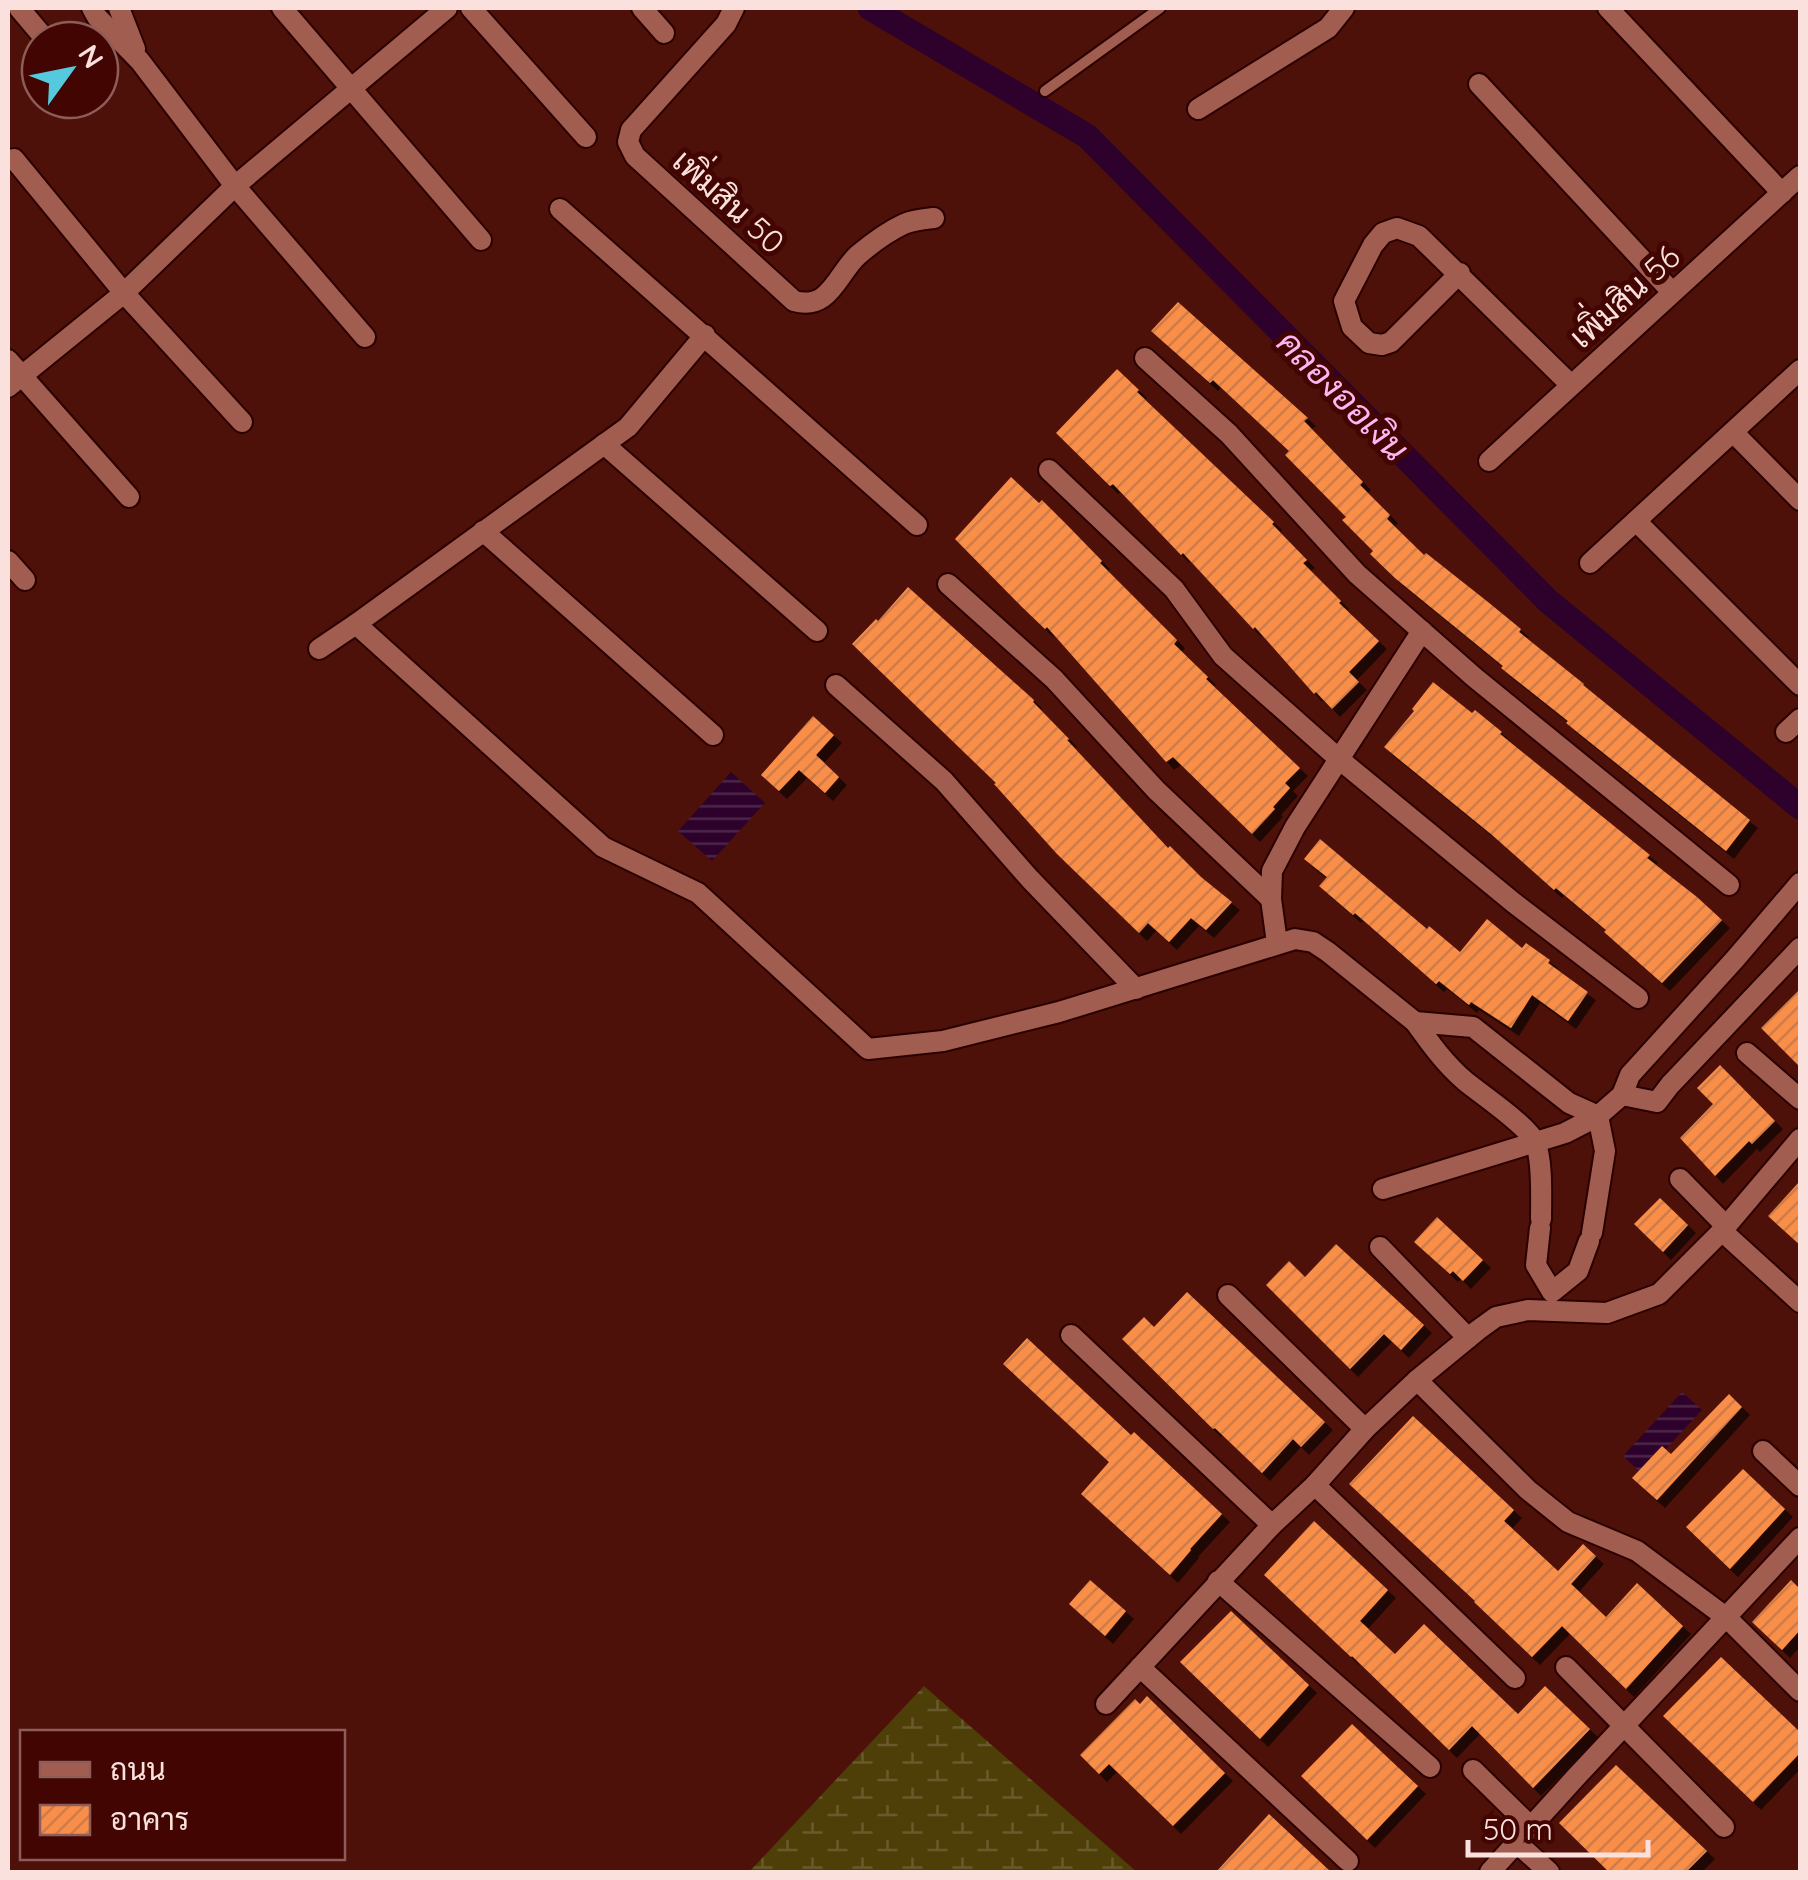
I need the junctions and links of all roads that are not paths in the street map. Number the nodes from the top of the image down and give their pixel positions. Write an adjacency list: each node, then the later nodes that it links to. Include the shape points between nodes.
1 (92, 8): 12 (street)
2 (119, 8): 12 (street)
3 (282, 8): 14 (street)
4 (446, 8): 14 (street)
5 (471, 8): 17 (street)
6 (642, 8): 11 (street)
7 (734, 8): 23 (street, เพิ่มสิน 50, via 631,130 635,156 794,302 806,305 820,300 857,256 889,234)
8 (1160, 8): 15 (lane)
9 (1344, 8): 16 (street, via 1328,28)
10 (1608, 8): 21 (street)
11 (664, 33)
12 (140, 61): 20 (street)
13 (1479, 84): 26 (street)
14 (350, 89): 20 (street); 24 (street)
15 (1044, 91)
16 (1198, 109)
17 (586, 137)
18 (14, 158): 27 (street)
19 (1800, 176): 21 (street, เพิ่มสิน 56)
20 (235, 186): 27 (street); 29 (street)
21 (1782, 192): 26 (street, เพิ่มสิน 56)
22 (560, 210): 28 (street)
23 (934, 218)
24 (481, 240)
25 (1460, 274): 25 (street, via 1391,342 1370,343 1346,314 1344,302 1382,233 1397,228 1419,236); 34 (street)
26 (1672, 292): 34 (street, เพิ่มสิน 56)
27 (124, 293): 33 (street); 35 (street)
28 (705, 335): 37 (street, via 628,427); 43 (street)
29 (365, 337)
30 (1145, 358): 50 (street, via 1229,434 1357,574)
31 (8, 360): 33 (street)
32 (1800, 370): 36 (street)
33 (15, 383): 40 (street)
34 (1571, 385): 38 (street, เพิ่มสิน 56)
35 (242, 422)
36 (1733, 432): 41 (street); 42 (street)
37 (604, 444): 44 (street); 51 (street)
38 (1489, 460)
39 (1049, 470): 56 (street, via 1174,589 1223,656)
40 (129, 497)
41 (1800, 500)
42 (1636, 521): 46 (street); 54 (street)
43 (918, 525)
44 (483, 532): 49 (street); 55 (street)
45 (8, 561): 47 (street)
46 (1590, 563)
47 (24, 580)
48 (948, 584): 59 (street, via 1054,679 1156,790)
49 (356, 624): 52 (street); 62 (street, via 603,846 698,892 868,1049 943,1041)
50 (1422, 630): 56 (street); 58 (street)
51 (818, 631)
52 (319, 648)
53 (836, 685): 62 (street, via 944,781)
54 (1800, 685)
55 (713, 734)
56 (1338, 759): 59 (street, via 1272,872); 63 (street)
57 (1800, 883): 66 (street, via 1630,1075)
58 (1729, 885)
59 (1271, 899): 60 (street)
60 (1277, 943): 62 (street); 64 (street, via 1313,942)
61 (1800, 948): 66 (street, via 1657,1102)
62 (1136, 990)
63 (1638, 998)
64 (1415, 1022): 68 (street, via 1473,1028 1569,1103); 70 (street, via 1463,1079)
65 (1747, 1053): 67 (street)
66 (1622, 1094): 68 (street)
67 (1800, 1099)
68 (1598, 1116): 70 (street); 76 (street, via 1605,1151 1590,1237 1578,1271)
69 (1800, 1140): 73 (street)
70 (1535, 1141): 72 (street); 76 (street, via 1541,1175 1536,1264)
71 (1680, 1179): 73 (street)
72 (1383, 1189)
73 (1724, 1229): 76 (street, via 1659,1294 1607,1313); 77 (street)
74 (1380, 1246): 79 (street)
75 (1228, 1294): 81 (street)
76 (1552, 1301): 79 (street, via 1496,1317)
77 (1800, 1302)
78 (1071, 1335): 85 (street)
79 (1468, 1338): 80 (street)
80 (1416, 1380): 81 (street); 88 (street, via 1568,1522 1637,1551)
81 (1364, 1429): 83 (street)
82 (1763, 1452): 84 (street)
83 (1316, 1485): 85 (street); 91 (street)
84 (1800, 1486)
85 (1272, 1525): 87 (street)
86 (1800, 1538): 88 (street)
87 (1218, 1582): 89 (street); 95 (street)
88 (1727, 1618): 92 (street); 94 (street)
89 (1140, 1666): 93 (street); 99 (street)
90 (1566, 1668): 94 (street)
91 (1515, 1678)
92 (1800, 1691)
93 (1106, 1704)
94 (1624, 1726): 97 (street); 98 (street)
95 (1430, 1767)
96 (1473, 1770): 98 (street)
97 (1724, 1827)
98 (1524, 1835): 100 (street); 101 (street)
99 (1348, 1860)
100 (1490, 1872)
101 (1548, 1872)

